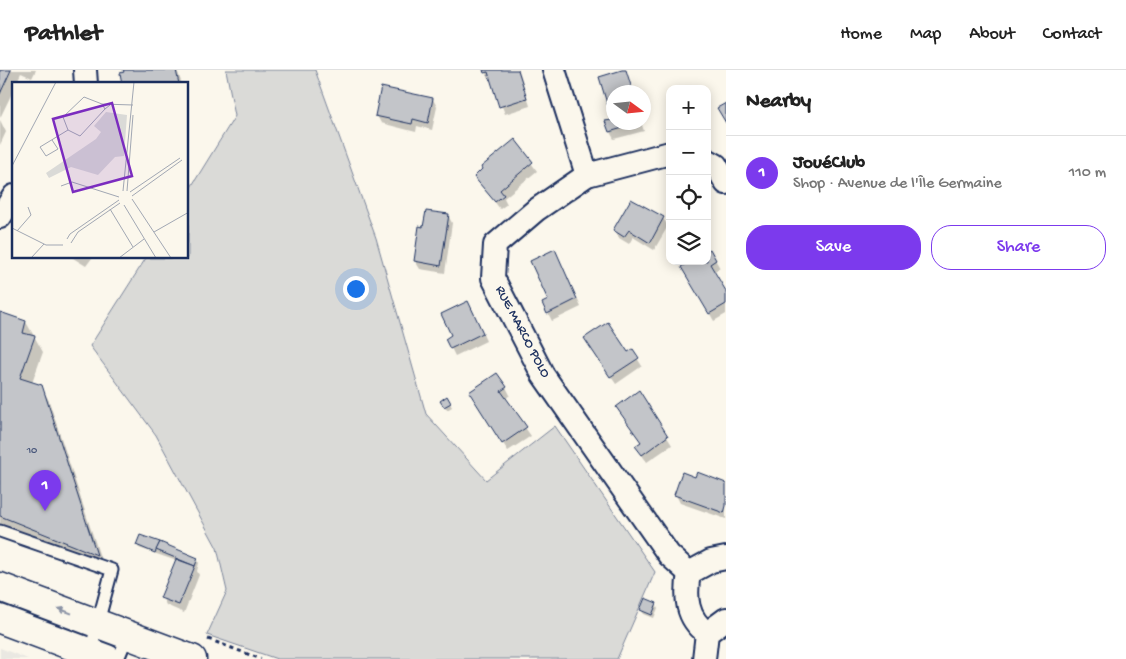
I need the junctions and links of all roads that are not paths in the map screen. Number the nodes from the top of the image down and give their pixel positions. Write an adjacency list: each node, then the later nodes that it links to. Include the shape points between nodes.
1 (554, 70): 4 (street)
2 (666, 154): 4 (street, RUE MARCO POLO)
3 (711, 163): 5 (street)
4 (586, 175): 10 (street, RUE MARCO POLO, via 536,210 495,245 493,278 543,375 669,555)
5 (726, 183)
6 (12, 199): 7 (street)
7 (0, 217)
8 (0, 531): 14 (lane, via 112,570)
9 (726, 558): 10 (street, via 711,561)
10 (689, 574): 15 (street, via 686,595 691,614 700,628)
11 (0, 586): 14 (street, one-way to 11)
12 (0, 619): 17 (street)
13 (726, 619): 15 (street)
14 (96, 623): 16 (street); 17 (lane)
15 (708, 633): 19 (street)
16 (123, 647): 18 (street)
17 (95, 657)
18 (192, 659)
19 (704, 659)

